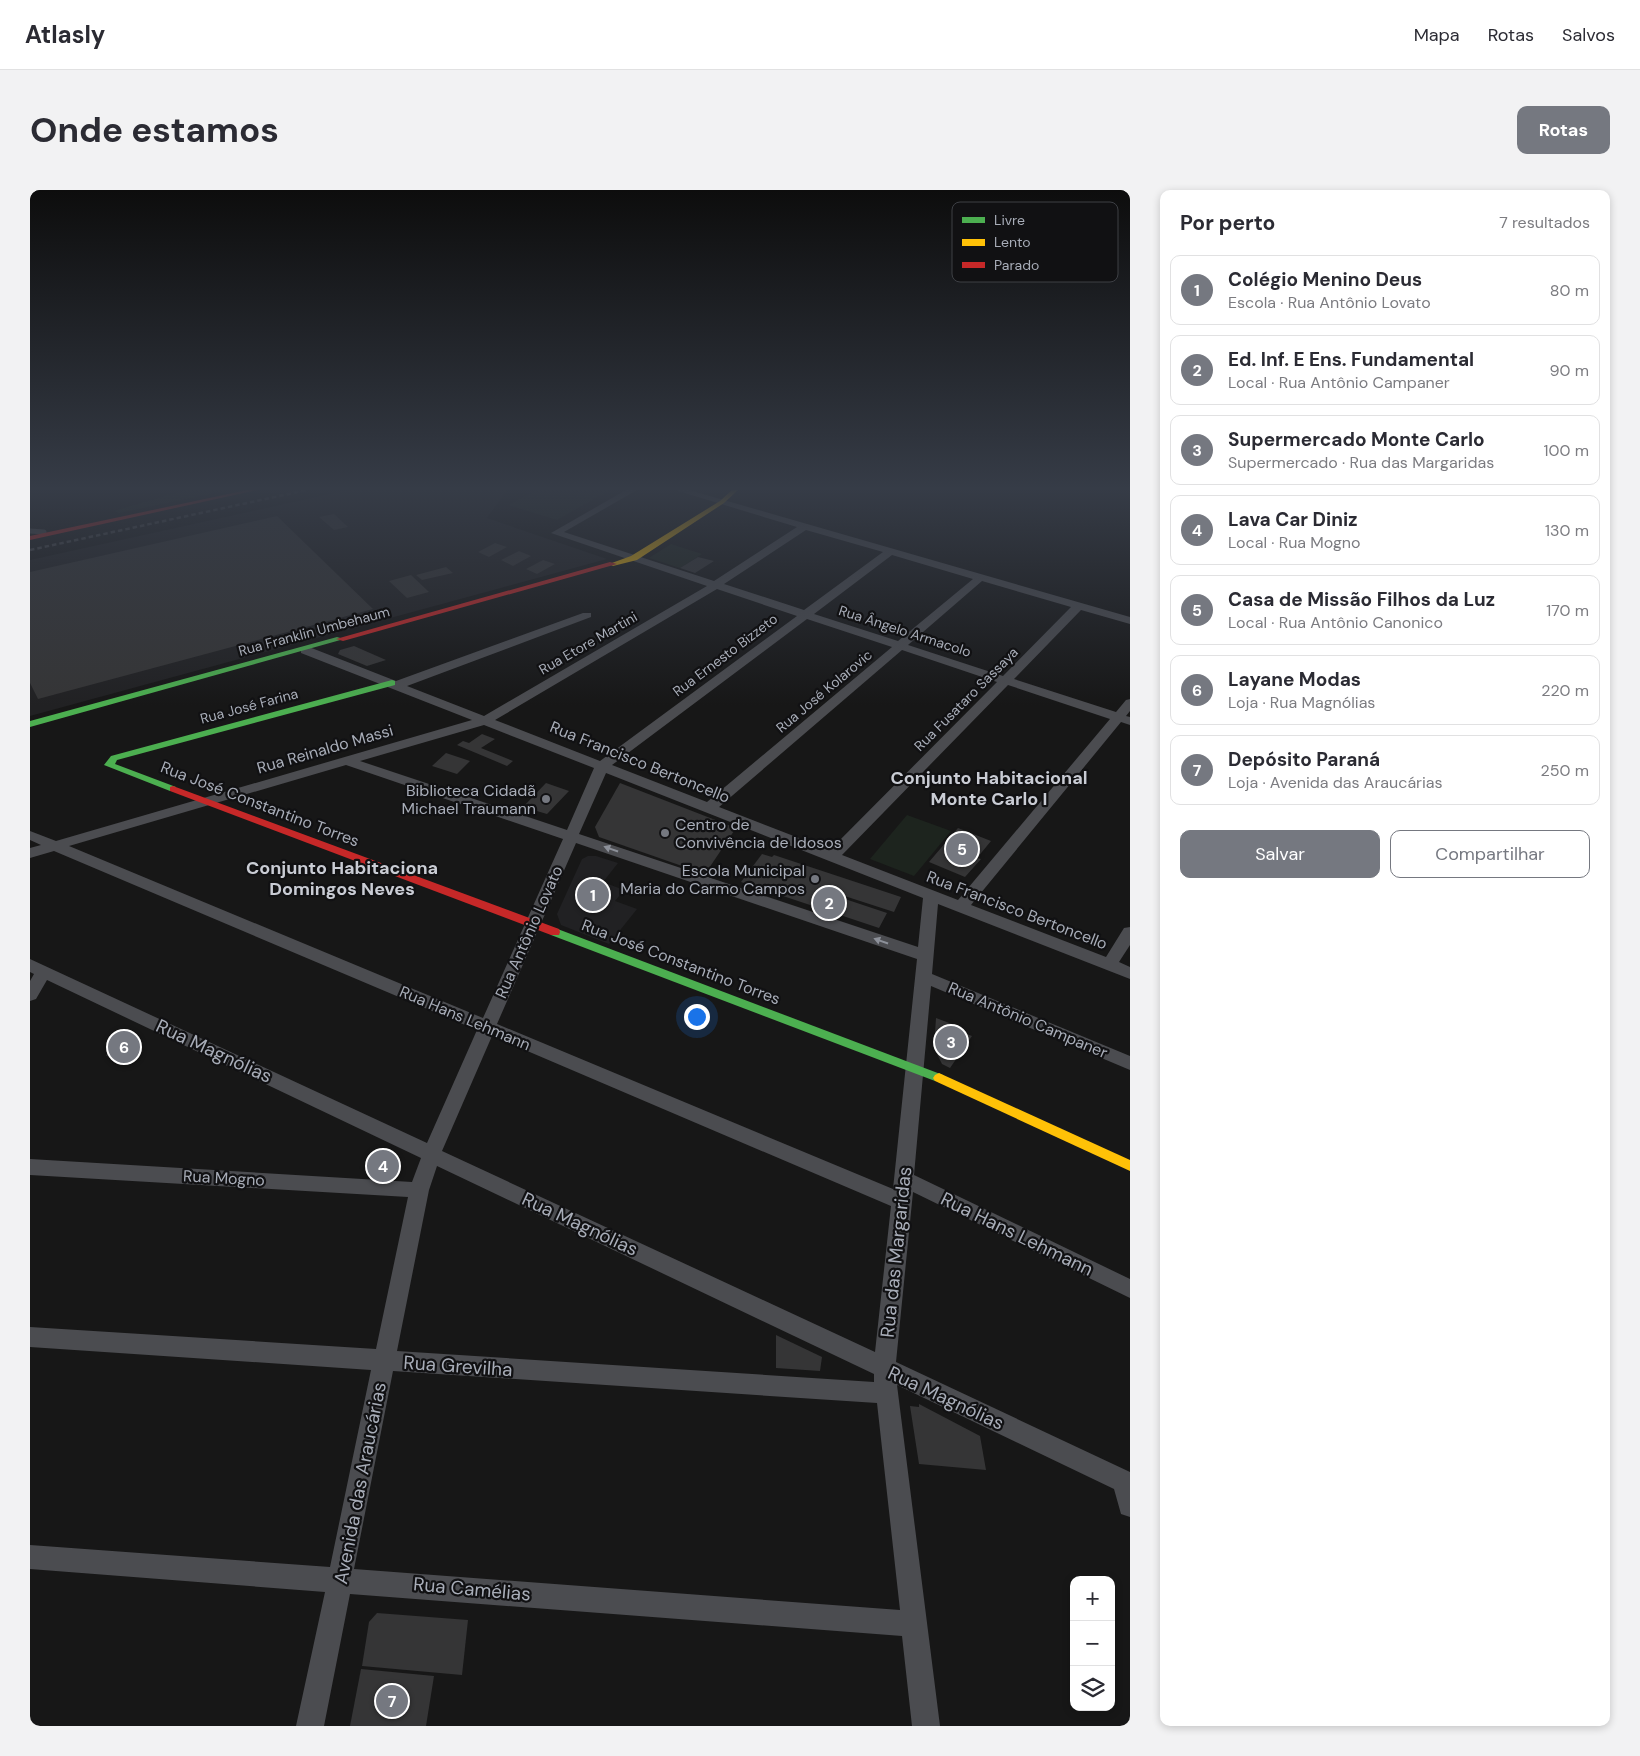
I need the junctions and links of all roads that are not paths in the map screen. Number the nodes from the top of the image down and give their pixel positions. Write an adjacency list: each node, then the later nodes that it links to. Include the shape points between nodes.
1 (621, 562): 13 (street, Rua Franklin Umbehaum)
2 (645, 562): 7 (street, Rua Ângelo Armacolo)
3 (751, 562): 7 (street, Rua Etore Martini)
4 (875, 562): 9 (street, Rua Ernesto Bizzeto)
5 (927, 562): 6 (street)
6 (981, 577): 8 (street); 12 (street, Rua José Kolarovic)
7 (716, 585): 9 (street, Rua Ângelo Armacolo); 17 (street, Rua Etore Martini)
8 (1080, 606): 11 (street); 14 (street, Rua Fusataro Sassaya)
9 (805, 613): 12 (street, Rua Ângelo Armacolo); 22 (street, Rua Ernesto Bizzeto)
10 (587, 615): 15 (street, Rua José Farina)
11 (1130, 621)
12 (901, 646): 14 (street, Rua Ângelo Armacolo); 24 (street, Rua José Kolarovic)
13 (304, 650): 15 (street, Rua Francisco Bertoncello); 19 (street, Rua Franklin Umbehaum)
14 (1005, 680): 18 (street, Rua Ângelo Armacolo); 29 (street, Rua Fusataro Sassaya)
15 (395, 684): 17 (street, Rua Francisco Bertoncello); 20 (street, Rua José Farina)
16 (1130, 703): 18 (street)
17 (486, 720): 21 (street, Rua Reinaldo Massi); 22 (street, Rua Francisco Bertoncello)
18 (1124, 720): 31 (street)
19 (30, 724)
20 (114, 758): 23 (street, Rua José Constantino Torres, via 110,764)
21 (347, 761): 23 (street, Rua Reinaldo Massi); 26 (street, Rua Antônio Campaner)
22 (602, 766): 24 (street, Rua Francisco Bertoncello); 26 (street, Rua Antônio Lovato)
23 (209, 801): 27 (street, Rua Reinaldo Massi); 32 (street, Rua José Constantino Torres)
24 (709, 808): 29 (street, Rua Francisco Bertoncello)
25 (30, 835): 27 (street, Rua Hans Lehmann)
26 (572, 836): 32 (street, Rua Antônio Lovato); 35 (street, Rua Antônio Campaner, one-way to 26)
27 (54, 846): 28 (street, Rua Reinaldo Massi); 39 (street, Rua Hans Lehmann)
28 (30, 852)
29 (832, 856): 30 (street, Rua Francisco Bertoncello)
30 (932, 896): 31 (street, Rua Francisco Bertoncello); 35 (street, Rua das Margaridas)
31 (961, 907): 34 (street, Rua Francisco Bertoncello)
32 (534, 924): 39 (street, Rua Antônio Lovato); 41 (street, Rua José Constantino Torres)
33 (1130, 932): 34 (street)
34 (1109, 965): 37 (street, Rua Francisco Bertoncello)
35 (926, 966): 40 (street, Rua Antônio Campaner); 41 (street, Rua das Margaridas)
36 (37, 968): 38 (street); 42 (street, Rua Magnólias)
37 (1130, 973)
38 (30, 995)
39 (487, 1028): 42 (street, Rua Antônio Lovato); 47 (street, Rua Hans Lehmann)
40 (1130, 1063)
41 (916, 1068): 43 (street, Rua José Constantino Torres); 45 (street, Rua das Margaridas)
42 (432, 1154): 46 (street, Avenida das Araucárias); 51 (street, Rua Magnólias)
43 (1130, 1166)
44 (30, 1167): 46 (street, Rua Mogno)
45 (903, 1178): 47 (street, Rua das Margaridas); 48 (street, Rua Hans Lehmann)
46 (418, 1190): 50 (street, Avenida das Araucárias)
47 (901, 1201): 51 (street, Rua das Margaridas)
48 (1130, 1289)
49 (30, 1337): 50 (street, Rua Grevilha)
50 (384, 1361): 52 (street, Rua Grevilha); 56 (street, Avenida das Araucárias)
51 (884, 1368): 52 (street, Rua das Margaridas); 53 (street, Rua Magnólias)
52 (886, 1394): 57 (street, Rua das Margaridas)
53 (1127, 1482): 54 (street)
54 (1130, 1505)
55 (30, 1557): 56 (street, Rua Camélias)
56 (340, 1579): 57 (street, Rua Camélias); 58 (street, Avenida das Araucárias)
57 (913, 1624): 59 (street, Rua das Margaridas)
58 (310, 1726)
59 (926, 1726)

